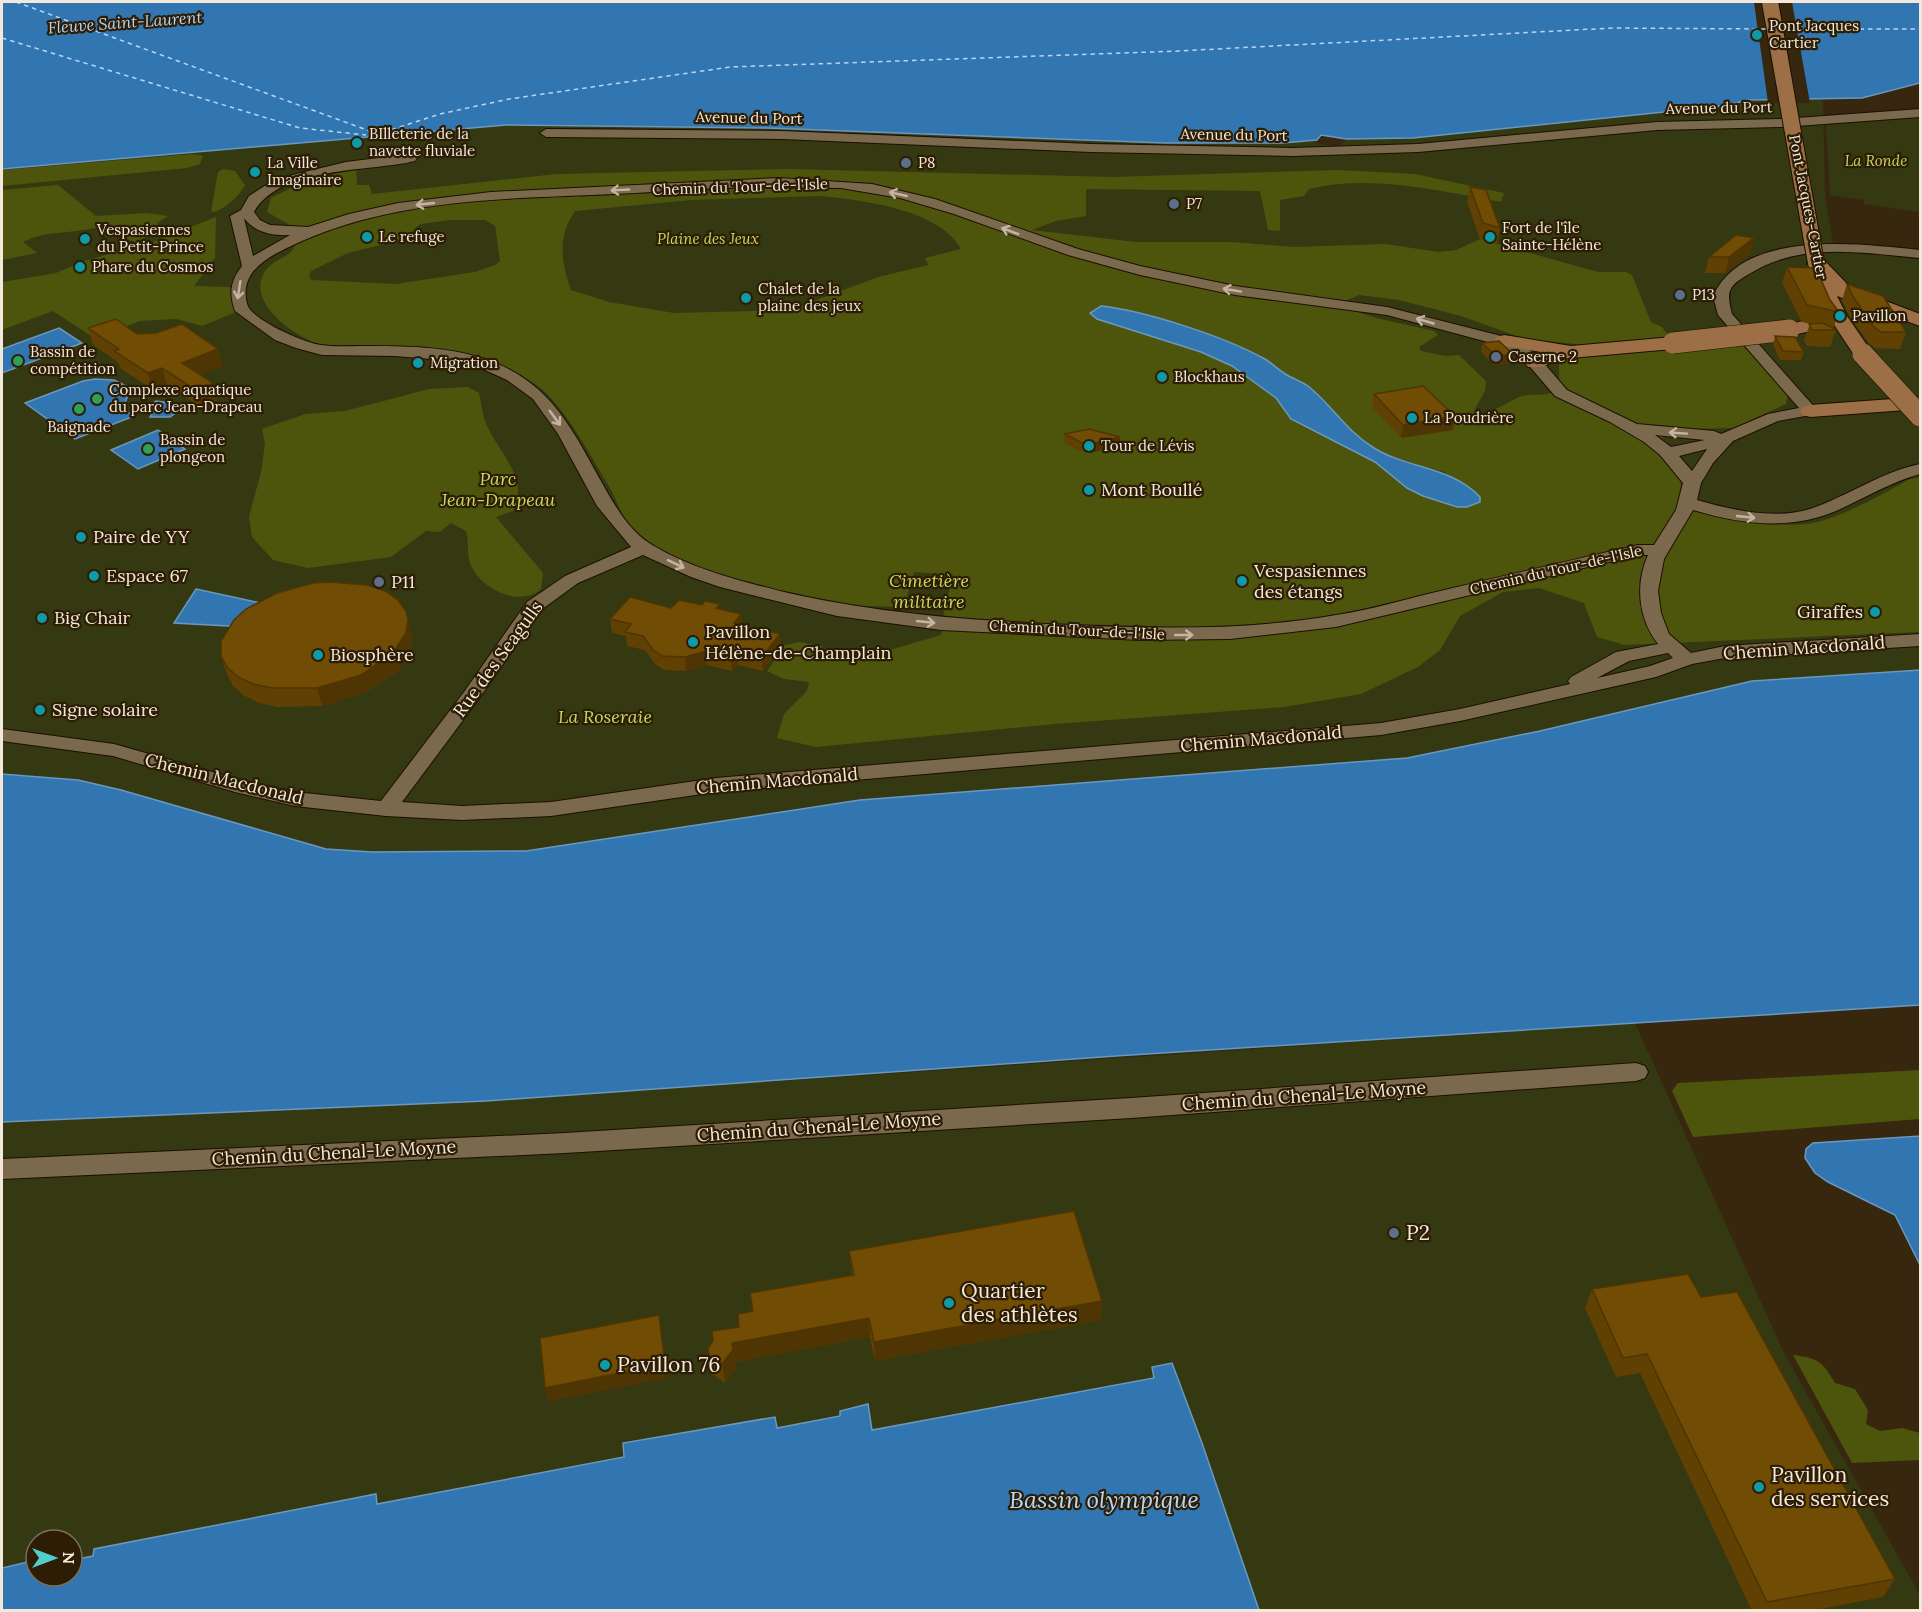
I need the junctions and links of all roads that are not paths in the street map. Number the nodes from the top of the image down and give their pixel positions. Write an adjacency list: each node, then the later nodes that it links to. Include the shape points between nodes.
1 (1770, 2): 8 (main road, Pont Jacques-Cartier, bridge)
2 (1920, 113): 3 (street, Avenue du Port, via 1760,124 1657,126 1418,148 1292,152 782,135)
3 (546, 133)
4 (410, 158): 5 (street, via 338,167 299,177 261,195 246,208)
5 (246, 213): 6 (street, Chemin du Tour-de-l'Isle, via 254,223 274,230); 9 (street, via 237,216 237,223)
6 (322, 226): 9 (street, Chemin du Tour-de-l'Isle, via 281,245); 14 (street, Chemin du Tour-de-l'Isle, one-way to 6, via 1393,312 1217,287 1103,261 900,194 826,183 494,197 393,208)
7 (1920, 254): 19 (street, via 1853,247 1798,249 1769,256 1726,283 1720,296 1725,315)
8 (1816, 263): 10 (main road, Pont Jacques-Cartier); 11 (main road, via 1844,291)
9 (249, 266): 27 (street, Chemin du Tour-de-l'Isle, one-way to 27, via 237,290 242,311 280,337 322,350 457,356 498,370 528,387 540,396 566,433 615,519)
10 (1826, 294): 13 (main road, via 1817,324); 16 (main road, Pont Jacques-Cartier)
11 (1901, 312): 12 (main road); 16 (main road, via 1877,313 1863,319)
12 (1920, 320)
13 (1789, 330): 15 (main road, bridge); 16 (main road, via 1822,333)
14 (1504, 342): 15 (main road); 17 (street, Chemin du Tour-de-l'Isle, via 1525,352)
15 (1585, 352): 17 (main road, via 1564,357)
16 (1863, 354): 20 (main road, Pont Jacques-Cartier, bridge)
17 (1540, 370): 21 (street, Chemin du Tour-de-l'Isle, via 1560,393)
18 (1920, 403): 19 (main road)
19 (1810, 411): 22 (street, via 1774,417)
20 (1920, 416)
21 (1628, 425): 22 (street, one-way to 21); 23 (street, Chemin du Tour-de-l'Isle)
22 (1728, 438): 23 (street); 25 (street)
23 (1669, 453): 25 (street, Chemin du Tour-de-l'Isle)
24 (1920, 470): 26 (street, one-way to 24, via 1748,518 1800,518 1877,483)
25 (1692, 483): 26 (street, Chemin du Tour-de-l'Isle)
26 (1689, 503): 28 (street, Chemin du Tour-de-l'Isle)
27 (643, 548): 29 (street, Chemin du Tour-de-l'Isle, one-way to 29, via 726,583 837,610 941,624 1187,635 1262,631 1336,621); 38 (street, Rue des Seagulls, via 574,579 534,606)
28 (1659, 550): 29 (street, Chemin du Tour-de-l'Isle, via 1638,549); 30 (street)
29 (1600, 560): 30 (street, via 1625,565)
30 (1648, 579): 32 (street, via 1658,628)
31 (1920, 640): 33 (street, Chemin Macdonald, via 1725,652)
32 (1672, 647): 33 (street); 34 (street, Chemin Macdonald)
33 (1687, 659): 35 (street, Chemin Macdonald)
34 (1613, 661): 35 (street); 36 (street, Chemin Macdonald)
35 (1632, 676): 36 (street, Chemin Macdonald)
36 (1556, 692): 38 (street, Chemin Macdonald, via 1381,729 716,785 527,811)
37 (2, 735): 38 (street, Chemin Macdonald, via 114,750 279,796)
38 (386, 809)
39 (1636, 1072): 40 (street, Chemin du Chenal-Le Moyne, via 565,1143)
40 (2, 1169)

